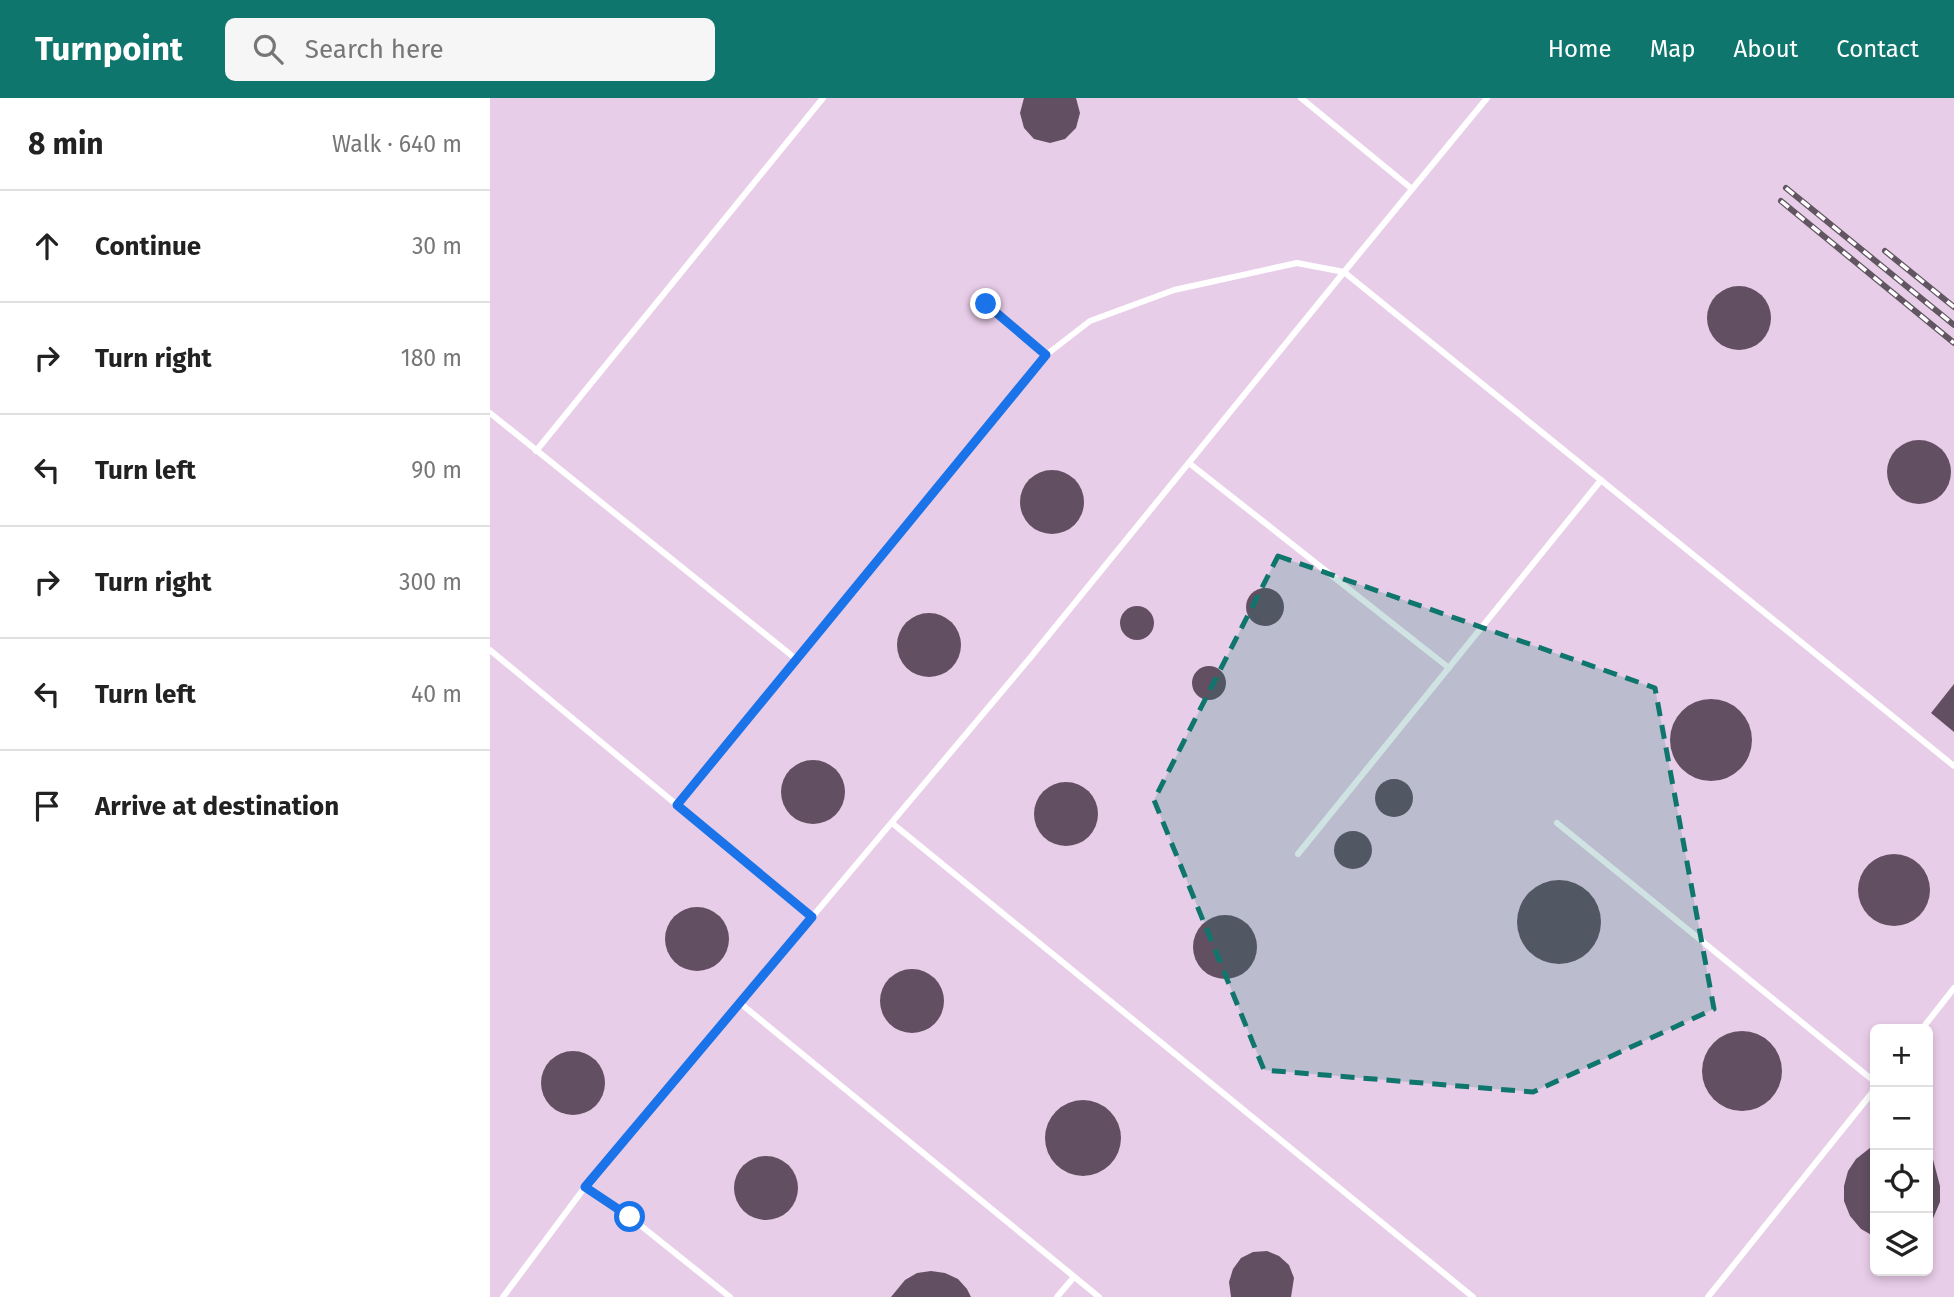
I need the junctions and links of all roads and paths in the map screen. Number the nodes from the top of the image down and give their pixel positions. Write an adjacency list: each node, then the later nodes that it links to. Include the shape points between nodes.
1 (823, 98): 9 (lane)
2 (1301, 98): 4 (lane)
3 (1487, 98): 4 (lane)
4 (1412, 189): 5 (lane)
5 (1344, 272): 7 (lane, via 1297,263 1174,290 1090,321); 10 (lane); 11 (lane)
6 (986, 304): 7 (lane)
7 (1046, 355): 13 (lane)
8 (490, 413): 9 (lane)
9 (536, 451): 13 (lane)
10 (1189, 463): 14 (lane); 17 (lane)
11 (1601, 480): 14 (lane); 15 (lane)
12 (490, 650): 16 (lane)
13 (796, 659): 16 (lane)
14 (1448, 668): 19 (lane)
15 (1954, 766)
16 (677, 805): 20 (lane)
17 (891, 823): 20 (lane); 32 (lane)
18 (1557, 823): 24 (lane)
19 (1298, 854)
20 (812, 917): 22 (lane)
21 (1954, 988): 23 (lane)
22 (740, 1003): 26 (lane); 27 (lane)
23 (1926, 1024)
24 (1870, 1079)
25 (1870, 1095): 33 (lane)
26 (585, 1187): 28 (lane); 29 (lane)
27 (1074, 1277): 30 (lane); 31 (lane)
28 (503, 1297)
29 (730, 1297)
30 (1057, 1297)
31 (1099, 1297)
32 (1473, 1297)
33 (1708, 1297)

